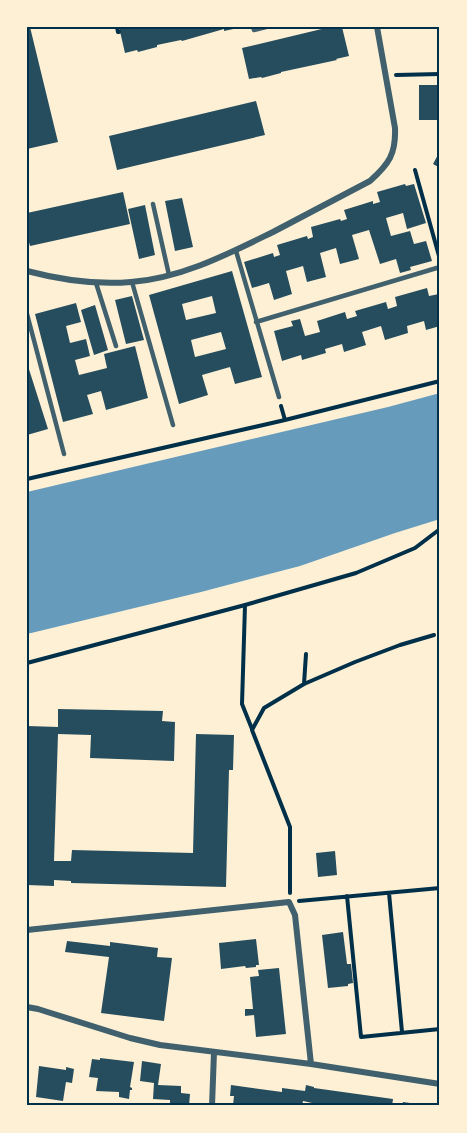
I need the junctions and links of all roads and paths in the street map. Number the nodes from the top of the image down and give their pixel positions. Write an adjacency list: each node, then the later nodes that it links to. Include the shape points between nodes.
1 (253, 27): 2 (lane)
2 (266, 27)
3 (378, 27): 4 (street)
4 (386, 75): 5 (path); 8 (street, via 396,142 384,169 370,181)
5 (440, 75)
6 (415, 170): 9 (path)
7 (153, 204): 12 (lane)
8 (236, 250): 12 (street); 16 (lane)
9 (440, 261)
10 (440, 267): 16 (lane)
11 (27, 271): 13 (street)
12 (169, 275): 14 (street)
13 (96, 282): 14 (street); 17 (lane)
14 (132, 282): 20 (lane)
15 (27, 314): 21 (lane)
16 (256, 322): 19 (lane)
17 (116, 346)
18 (440, 381): 22 (path)
19 (279, 397)
20 (173, 425)
21 (64, 453)
22 (27, 479)
23 (440, 529): 24 (path, via 415,548 356,573)
24 (245, 605): 27 (path); 29 (path, via 242,704)
25 (434, 635): 28 (path)
26 (306, 654): 28 (path)
27 (27, 663)
28 (304, 684): 29 (path, via 264,708)
29 (252, 730): 33 (path, via 290,827)
30 (440, 888): 31 (path)
31 (388, 893): 32 (path); 37 (path)
32 (347, 896): 33 (path); 37 (path, via 361,1036)
33 (289, 902): 34 (street); 39 (street, via 295,915)
34 (27, 930)
35 (27, 1007): 38 (street, via 150,1043)
36 (440, 1029): 37 (path)
37 (402, 1033)
38 (214, 1052): 39 (street); 41 (street)
39 (310, 1064): 40 (street)
40 (440, 1084)
41 (212, 1106)

